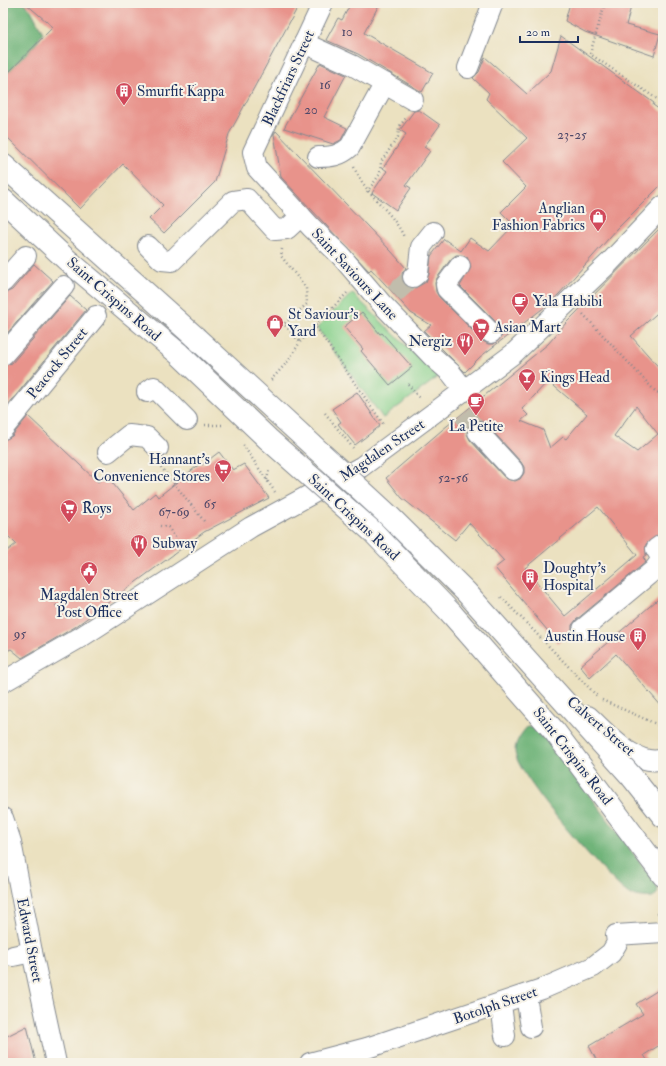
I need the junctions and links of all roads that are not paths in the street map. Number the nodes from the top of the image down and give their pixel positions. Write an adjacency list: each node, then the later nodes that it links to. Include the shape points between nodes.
1 (323, 3): 3 (street, Blackfriars Street)
2 (493, 3): 4 (street)
3 (304, 43): 5 (street); 7 (street, Blackfriars Street)
4 (468, 68)
5 (385, 83): 6 (street); 8 (street, via 350,147 335,156)
6 (413, 100)
7 (253, 152): 12 (street, Saint Saviours Lane, via 257,168)
8 (318, 157)
9 (3, 165): 35 (main road, Saint Crispins Road, bridge, via 386,512 466,592)
10 (3, 200): 40 (main road, Saint Crispins Road, bridge, via 66,259 179,354 268,439 372,531 519,689)
11 (660, 216): 21 (street, Magdalen Street, via 599,273)
12 (294, 223): 14 (street, via 274,230 247,199 233,201 172,261 162,260); 24 (street, Saint Saviours Lane, via 341,256 361,280 388,299 433,357 451,373)
13 (432, 232): 18 (street, via 421,247 418,272)
14 (148, 246)
15 (26, 256): 17 (street)
16 (460, 266): 21 (street, via 446,285 447,289)
17 (6, 272)
18 (414, 277)
19 (64, 286): 22 (street)
20 (96, 316): 26 (street, Peacock Street, via 44,391)
21 (501, 343): 24 (street, Magdalen Street)
22 (3, 355)
23 (147, 392): 25 (street, via 154,387)
24 (460, 402): 30 (street, Magdalen Street)
25 (187, 420)
26 (3, 429)
27 (478, 432): 31 (street)
28 (158, 448): 29 (street, via 147,437 129,435)
29 (108, 452)
30 (361, 467): 33 (street, Magdalen Street, via 284,508); 33 (street, via 336,489 286,521 207,566)
31 (513, 470)
32 (663, 544): 34 (street, via 656,549 662,559 654,570)
33 (185, 570): 36 (street, Magdalen Street, via 81,637)
34 (584, 629)
35 (545, 678): 37 (street, Calvert Street, bridge, via 632,755); 38 (main road, Saint Crispins Road, bridge)
36 (3, 682)
37 (655, 759)
38 (663, 816)
39 (3, 818): 41 (street, Edward Street, via 10,842)
40 (663, 875)
41 (12, 892): 48 (street, Edward Street, via 22,954)
42 (663, 932): 43 (street, Botolph Street, via 616,935 617,943 611,953 594,967)
43 (526, 996): 44 (street, Botolph Street); 45 (street)
44 (501, 1004): 46 (street); 47 (street, Botolph Street)
45 (531, 1027)
46 (506, 1036)
47 (336, 1059): 49 (street, Botolph Street)
48 (56, 1063)
49 (310, 1063)

